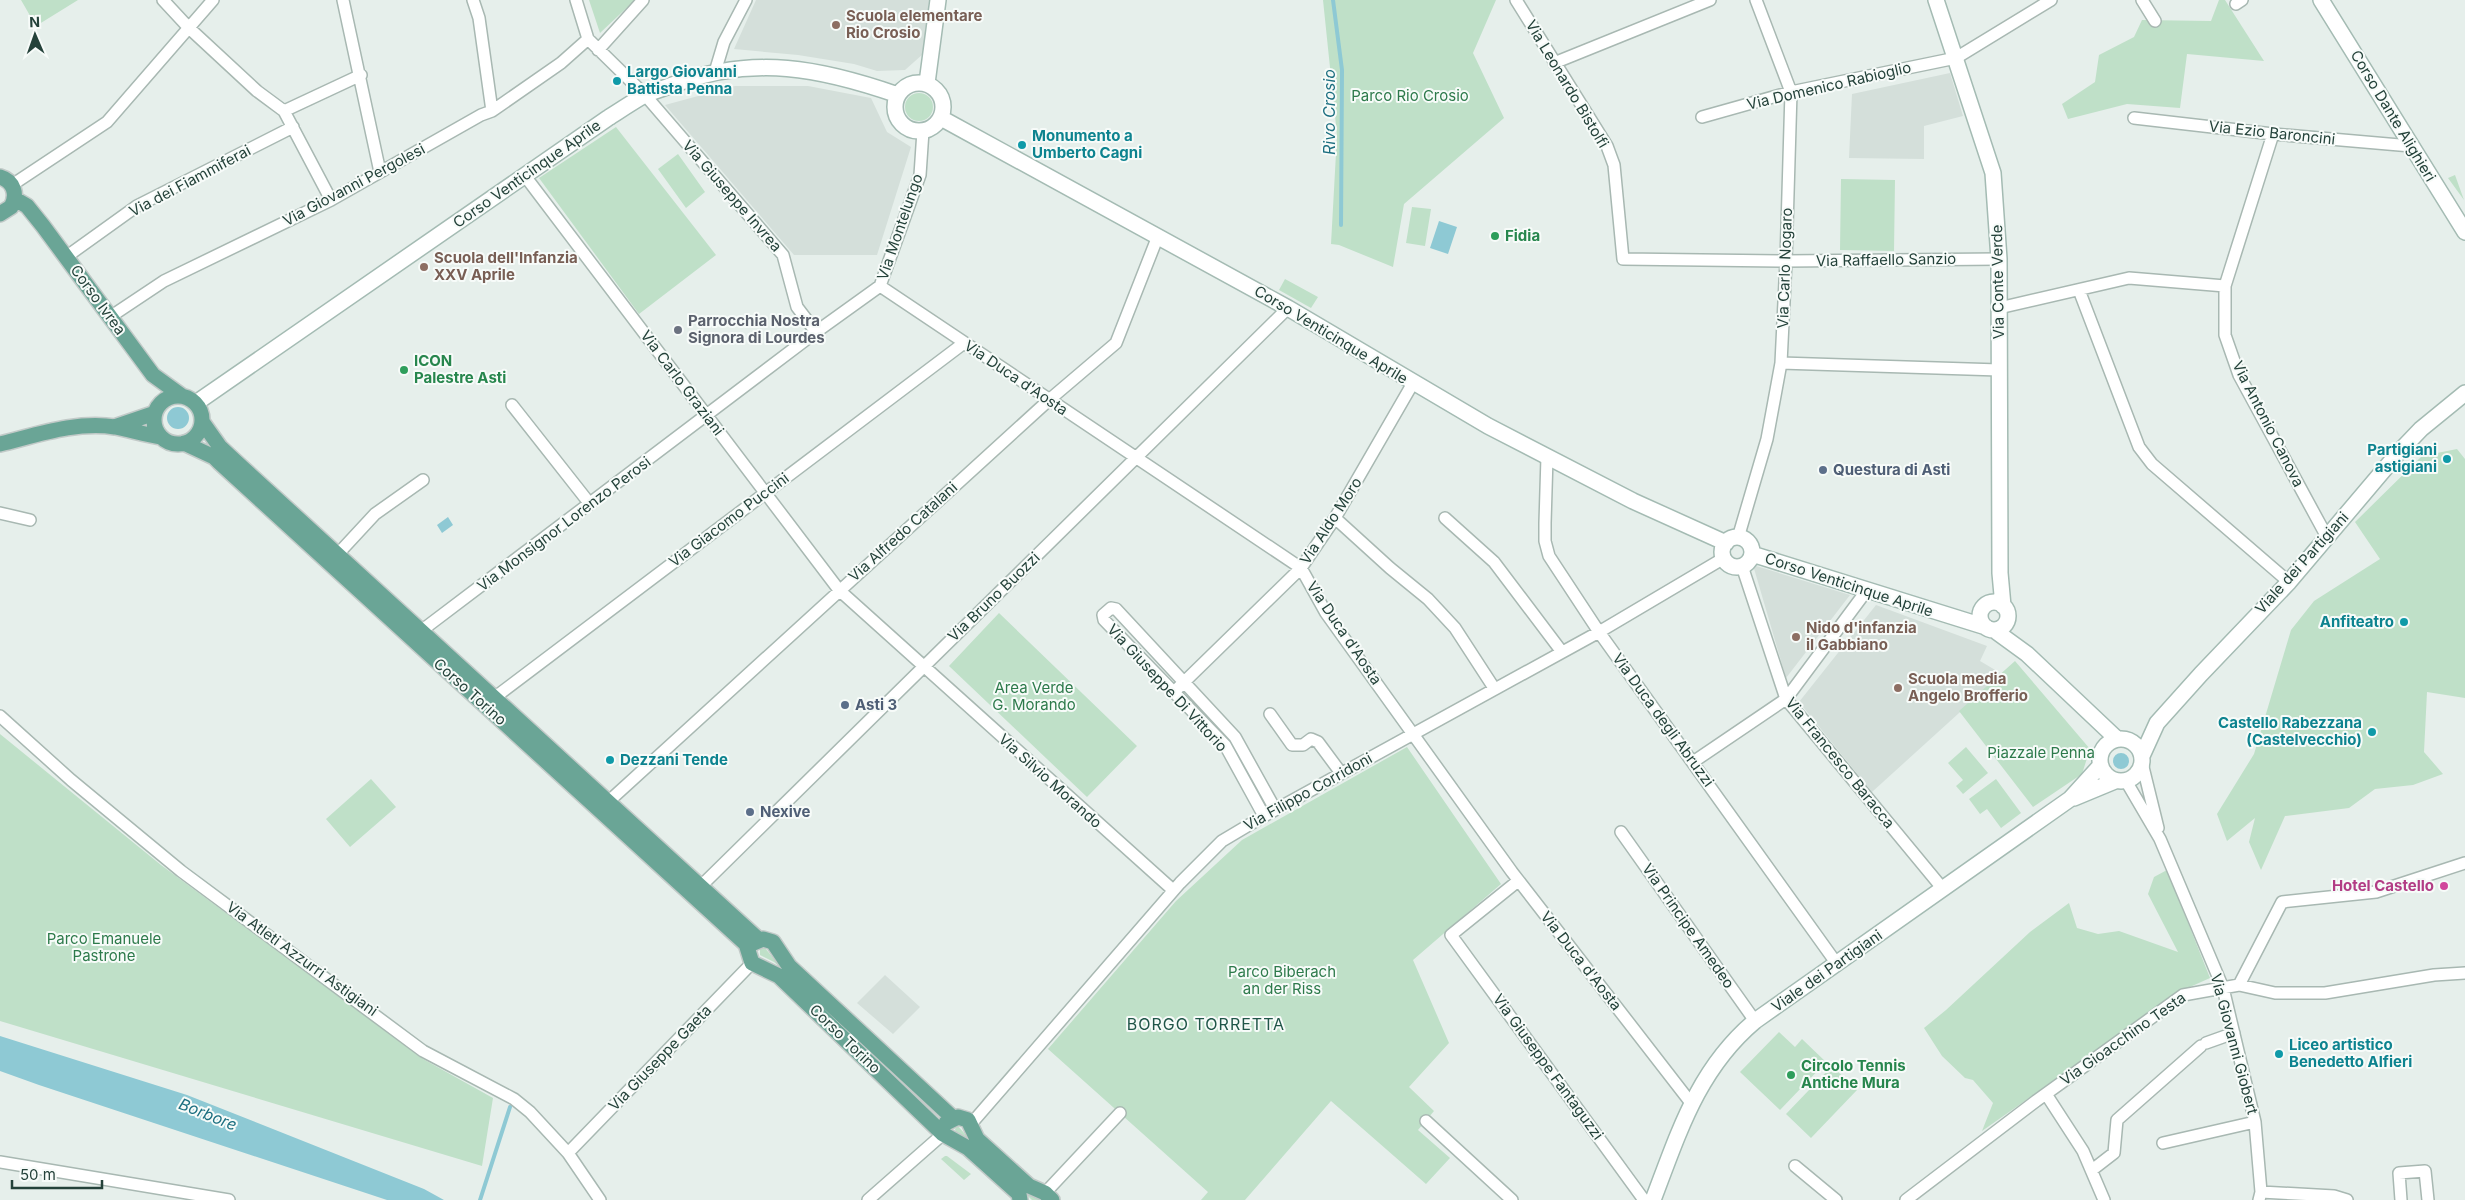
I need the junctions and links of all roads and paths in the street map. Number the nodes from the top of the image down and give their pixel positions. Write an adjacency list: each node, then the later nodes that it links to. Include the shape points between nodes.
1 (163, 0): 17 (street)
2 (213, 0): 17 (street)
3 (343, 0): 23 (street)
4 (473, 0): 29 (street, via 479,18)
5 (576, 0): 18 (street)
6 (643, 0): 19 (street)
7 (746, 0): 22 (street, via 724,42)
8 (938, 0): 24 (street)
9 (1516, 0): 21 (street, Via Leonardo Bistolfi)
10 (1710, 0): 21 (street)
11 (1756, 0): 25 (street, Via Carlo Nogaro)
12 (1936, 0): 20 (street, Via Conte Verde)
13 (2051, 0): 20 (street, Via Domenico Rabioglio)
14 (2142, 0): 16 (street)
15 (2321, 0): 36 (street, Corso Dante Alighieri)
16 (2155, 21)
17 (189, 28): 28 (street, via 257,91); 39 (street, via 107,122)
18 (588, 39): 19 (street, Via Giuseppe Invrea); 29 (street, Via Giovanni Pergolesi, via 561,63)
19 (598, 50): 26 (street, Via Giuseppe Invrea)
20 (1956, 58): 25 (street, Via Domenico Rabioglio); 45 (street, Via Conte Verde, via 1992,173)
21 (1554, 63): 44 (street, Via Leonardo Bistolfi, via 1614,165)
22 (715, 72): 26 (street, Corso Venticinque Aprile); 27 (street, Corso Venticinque Aprile, via 768,66 815,70)
23 (361, 75): 28 (street); 37 (street)
24 (927, 83): 27 (street, via 910,84); 31 (street, via 944,101)
25 (1791, 92): 30 (street, Via Domenico Rabioglio); 46 (street, Via Carlo Nogaro)
26 (645, 95): 38 (street, Corso Venticinque Aprile); 53 (street, Via Giuseppe Invrea, via 783,255 798,307)
27 (898, 95): 34 (street, via 895,110 902,124 908,129)
28 (284, 111): 33 (street)
29 (492, 111): 37 (street, Via Giovanni Pergolesi)
30 (1702, 117)
31 (941, 118): 34 (street, via 931,129); 42 (street, Corso Venticinque Aprile)
32 (2134, 118): 35 (street, Via Ezio Baroncini)
33 (293, 127): 40 (street); 43 (street, Via dei Fiammiferai, via 137,206)
34 (923, 131): 47 (street, Via Montelungo, via 920,175)
35 (2273, 134): 36 (street, Via Ezio Baroncini); 48 (street, Via Antonio Canova)
36 (2411, 146): 41 (street, Corso Dante Alighieri)
37 (380, 172): 40 (street, Via Giovanni Pergolesi)
38 (524, 176): 63 (street, Corso Venticinque Aprile); 67 (street, Via Carlo Graziani)
39 (5, 191): 43 (main road, Corso Ivrea, via 22,214 43,226)
40 (331, 200): 52 (street, Via Giovanni Pergolesi, via 164,281)
41 (2465, 232)
42 (1158, 236): 50 (street, Corso Venticinque Aprile); 61 (street, Via Alfredo Catalani, via 1116,343)
43 (66, 257): 52 (main road, Corso Ivrea)
44 (1623, 259): 46 (street, Via Raffaello Sanzio)
45 (1999, 259): 46 (street, Via Raffaello Sanzio); 51 (street, Via Conte Verde)
46 (1786, 261): 55 (street, Via Carlo Nogaro)
47 (880, 286): 53 (street, Via Montelungo); 54 (street, Via Duca d'Aosta)
48 (2225, 286): 49 (street, via 2129,278); 82 (street, Via Antonio Canova, via 2225,335 2239,375)
49 (2079, 290): 51 (street); 88 (street, via 2139,447 2152,464)
50 (1288, 308): 58 (street, Corso Venticinque Aprile); 74 (street, Via Bruno Buozzi)
51 (1999, 308): 56 (street, Via Conte Verde)
52 (110, 317): 57 (main road, Corso Ivrea)
53 (816, 332): 67 (street, Via Montelungo)
54 (964, 342): 61 (street, Via Duca d'Aosta); 76 (street, Via Giacomo Puccini)
55 (1781, 363): 56 (street); 83 (street, Via Carlo Nogaro, via 1767,439)
56 (1999, 370): 91 (street, Via Conte Verde, via 2000,573)
57 (153, 375): 60 (main road, Corso Ivrea); 66 (main road, Corso Ivrea)
58 (1413, 383): 73 (street, Corso Venticinque Aprile); 79 (street, Via Aldo Moro)
59 (2465, 394): 65 (street, Viale dei Partigiani)
60 (182, 396): 63 (main road); 66 (main road, via 168,398)
61 (1049, 400): 74 (street, Via Duca d'Aosta); 89 (street, Via Alfredo Catalani)
62 (2465, 402): 65 (street, Viale dei Partigiani)
63 (196, 403): 68 (main road)
64 (512, 405): 77 (street)
65 (2450, 406): 82 (street, Viale dei Partigiani, via 2399,452)
66 (158, 408): 69 (main road); 70 (main road, via 155,426)
67 (707, 416): 76 (street, Via Carlo Graziani); 77 (street, Via Monsignor Lorenzo Perosi)
68 (203, 423): 71 (main road, via 197,436); 85 (main road, Corso Torino, via 220,447)
69 (114, 427): 70 (main road); 72 (main road, via 52,430)
70 (161, 437): 71 (main road, via 175,444)
71 (184, 443): 126 (main road, Corso Torino, via 214,457)
72 (0, 444)
73 (1547, 456): 83 (street, Corso Venticinque Aprile); 95 (street, Via Duca degli Abruzzi, via 1545,541 1549,556)
74 (1136, 459): 87 (street, Via Duca d'Aosta); 98 (street, Via Bruno Buozzi)
75 (423, 480): 85 (street, via 376,514)
76 (765, 492): 89 (street, Via Carlo Graziani); 102 (street, Via Giacomo Puccini)
77 (590, 504): 94 (street, Via Monsignor Lorenzo Perosi)
78 (0, 513): 81 (street)
79 (1335, 518): 87 (street, Via Aldo Moro); 100 (street, via 1428,599 1455,628)
80 (1444, 518): 96 (street, via 1494,562)
81 (30, 520)
82 (2327, 537): 88 (street, Viale dei Partigiani)
83 (1729, 546): 84 (street, Corso Venticinque Aprile, via 1746,541); 86 (street, Corso Venticinque Aprile, via 1730,565); 95 (street, Via Filippo Corridoni)
84 (1752, 554): 86 (street, Corso Venticinque Aprile); 90 (street, Corso Venticinque Aprile)
85 (338, 555): 94 (main road, Corso Torino)
86 (1742, 566): 103 (street, Via Francesco Baracca)
87 (1301, 568): 99 (street, Via Aldo Moro); 108 (street, Via Duca d'Aosta, via 1326,613)
88 (2289, 582): 107 (street, Viale dei Partigiani)
89 (839, 590): 98 (street, Via Silvio Morando); 116 (street, Via Alfredo Catalani)
90 (1867, 590): 92 (street, Corso Venticinque Aprile); 103 (street)
91 (1995, 610): 92 (street, Corso Venticinque Aprile); 93 (street, via 2002,627); 93 (street, Via Conte Verde, via 1980,616); 97 (street, Via Conte Verde)
92 (1946, 616): 93 (street, Corso Venticinque Aprile)
93 (1990, 629): 97 (street, Via Conte Verde)
94 (421, 631): 102 (main road, Corso Torino)
95 (1599, 632): 96 (street, Via Filippo Corridoni); 112 (street, Via Duca degli Abruzzi)
96 (1562, 652): 100 (street, Via Filippo Corridoni)
97 (2027, 654): 106 (street, Via Conte Verde)
98 (919, 670): 123 (street, Via Bruno Buozzi); 125 (street, Via Silvio Morando)
99 (1183, 684): 101 (street, Via Aldo Moro); 101 (street, Via Giuseppe Di Vittorio, via 1116,609 1106,610 1104,620); 117 (street, Via Giuseppe Di Vittorio, via 1235,737)
100 (1494, 688): 108 (street, Via Filippo Corridoni)
101 (1174, 692): 118 (street, Via Giuseppe Di Vittorio, via 1225,745)
102 (494, 698): 116 (main road, Corso Torino)
103 (1786, 699): 112 (street); 124 (street, Via Francesco Baracca)
104 (1270, 714): 113 (street, via 1292,745 1303,745 1311,739 1318,742)
105 (0, 716): 142 (street, Via Atleti Azzurri Astigiani, via 181,871 423,1051 514,1100 530,1112)
106 (2089, 716): 109 (street, Via Conte Verde); 110 (street, Via Conte Verde)
107 (2157, 723): 109 (street, Viale dei Partigiani); 111 (street, Viale dei Partigiani)
108 (1414, 734): 113 (street, Via Filippo Corridoni); 122 (street, Via Duca d'Aosta)
109 (2123, 740): 110 (street, via 2105,746); 111 (street, via 2139,750)
110 (2101, 759): 114 (street, via 2108,778); 115 (street, Viale dei Partigiani)
111 (2142, 760): 114 (street, via 2135,776); 120 (street, Via Giovanni Giobert)
112 (1693, 762): 127 (street, Via Duca degli Abruzzi)
113 (1341, 774): 117 (street, Via Filippo Corridoni)
114 (2120, 781): 115 (street, Viale dei Partigiani); 120 (street, Via Giovanni Giobert)
115 (2070, 799): 124 (street, Viale dei Partigiani)
116 (608, 802): 123 (main road, Corso Torino)
117 (1275, 809): 118 (street, Via Filippo Corridoni)
118 (1264, 816): 125 (street, Via Filippo Corridoni, via 1222,841)
119 (1621, 832): 131 (street, Via Principe Amedeo)
120 (2160, 839): 130 (street, Via Giovanni Giobert)
121 (2465, 863): 129 (street, via 2376,892 2282,902)
122 (1518, 880): 134 (street, Via Duca d'Aosta); 154 (street, Via Giuseppe Fantaguzzi, via 1451,935)
123 (700, 887): 126 (main road, Corso Torino)
124 (1943, 889): 127 (street, Viale dei Partigiani)
125 (1174, 890): 139 (street, Via Filippo Corridoni)
126 (753, 951): 136 (main road, Corso Torino, via 773,942 789,966); 140 (main road, Corso Torino); 142 (street, Via Giuseppe Gaeta)
127 (1838, 964): 131 (street, Viale dei Partigiani)
128 (2465, 973): 129 (street, Via Gioacchino Testa, via 2325,993 2276,994)
129 (2239, 985): 130 (street, Via Gioacchino Testa)
130 (2222, 988): 132 (street, Via Giovanni Giobert); 133 (street, Via Gioacchino Testa, via 2183,994)
131 (1755, 1021): 134 (street, Viale dei Partigiani, via 1733,1039)
132 (2234, 1033): 138 (street, Via Giovanni Giobert); 145 (street, via 2204,1044 2117,1120 2114,1153)
133 (2046, 1094): 145 (street); 148 (street, Via Gioacchino Testa)
134 (1690, 1103): 155 (street, Viale dei Partigiani)
135 (1120, 1113): 146 (street)
136 (953, 1118): 139 (main road, Corso Torino, via 963,1118); 140 (main road, via 944,1124)
137 (1426, 1120): 153 (street)
138 (2255, 1122): 141 (street); 147 (street, Via Giovanni Giobert)
139 (971, 1124): 146 (main road, via 977,1139 1030,1186)
140 (943, 1134): 151 (street); 152 (main road, Corso Torino, via 968,1148 1019,1194)
141 (2163, 1143)
142 (568, 1154): 150 (street, Via Atleti Azzurri Astigiani)
143 (0, 1162): 149 (street)
144 (1795, 1166): 156 (street)
145 (2092, 1170): 157 (street)
146 (1048, 1196)
147 (2260, 1196): 158 (street, via 2334,1196)
148 (1910, 1199)
149 (230, 1200)
150 (600, 1200)
151 (868, 1200)
152 (1020, 1200)
153 (1512, 1200)
154 (1644, 1200)
155 (1653, 1200)
156 (1836, 1200)
157 (2104, 1200)
158 (2347, 1200)
159 (2401, 1200): 160 (street, via 2398,1173 2425,1171)
160 (2428, 1200)

